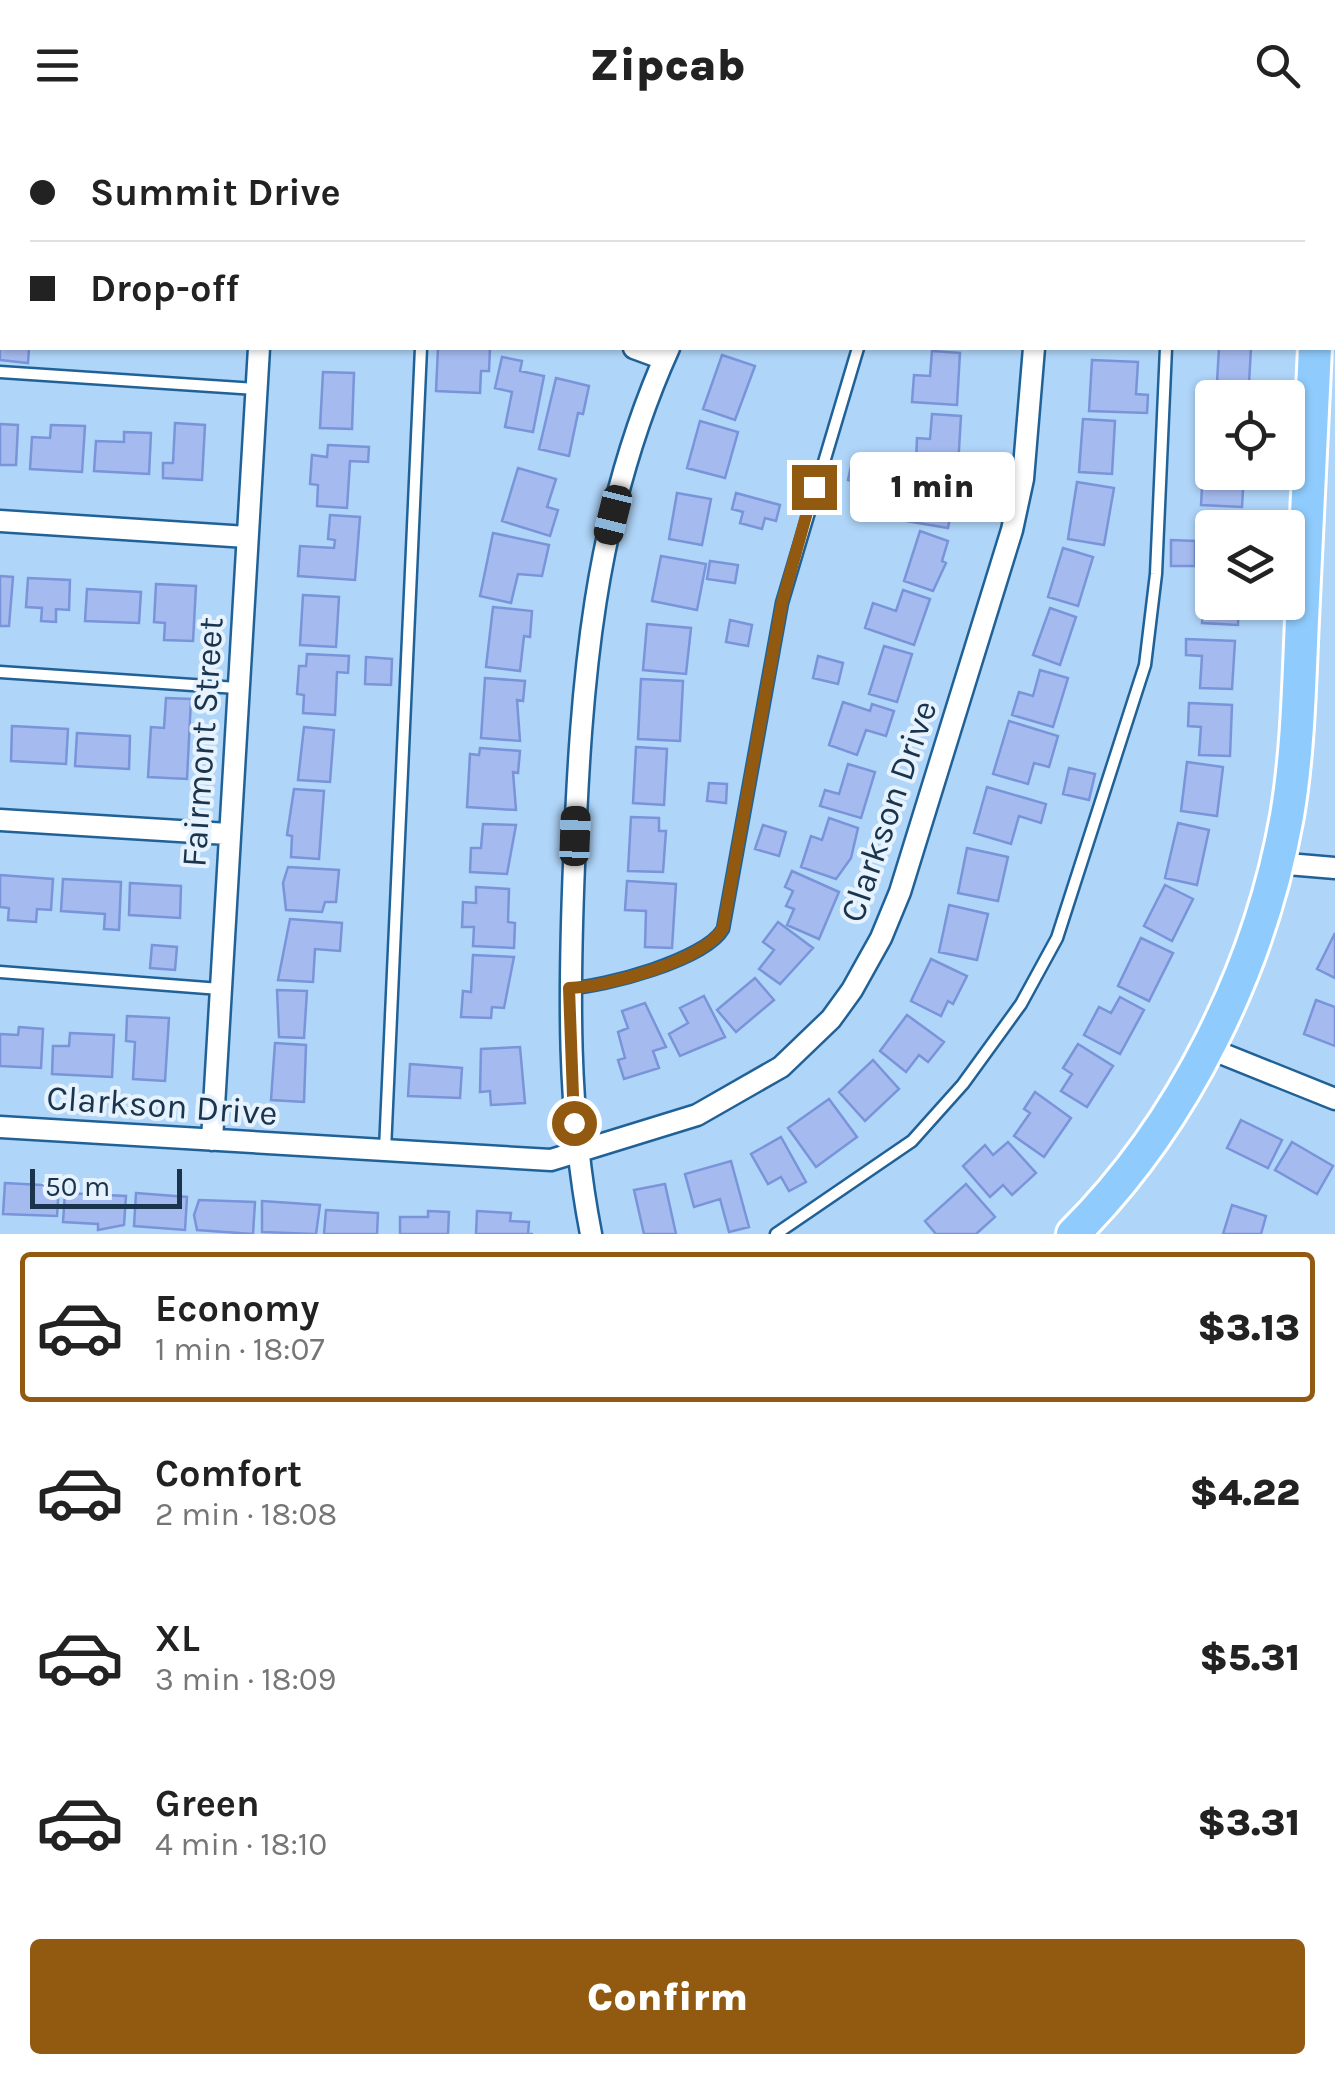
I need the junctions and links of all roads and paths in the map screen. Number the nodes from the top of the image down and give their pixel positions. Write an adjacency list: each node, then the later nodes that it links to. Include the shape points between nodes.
1 (259, 350): 9 (street, Fairmont Street)
2 (421, 350): 27 (lane)
3 (857, 350): 20 (lane, via 782,603 723,928 706,945 620,981)
4 (1034, 350): 26 (street, Clarkson Drive, via 1012,530 900,892 868,964 808,1043 747,1090 696,1115)
5 (1166, 350): 29 (lane, via 1145,665 1057,938 1021,1004 912,1140)
6 (1315, 350): 10 (main road)
7 (667, 353): 20 (street, via 613,515 586,645)
8 (0, 372): 9 (lane)
9 (256, 389): 12 (street, Fairmont Street)
10 (1324, 404): 17 (main road, via 1292,772)
11 (0, 522): 12 (street)
12 (247, 537): 14 (street, Fairmont Street)
13 (0, 672): 14 (lane)
14 (238, 688): 16 (street, Fairmont Street)
15 (0, 820): 16 (street)
16 (228, 834): 21 (street, Fairmont Street)
17 (1276, 863): 18 (street); 22 (main road, via 1254,938)
18 (1335, 868)
19 (0, 972): 21 (lane)
20 (569, 988): 26 (street)
21 (220, 989): 25 (street, Fairmont Street)
22 (1208, 1048): 23 (street); 30 (main road, via 1132,1167)
23 (1335, 1099)
24 (0, 1127): 25 (street, Clarkson Drive)
25 (212, 1140): 27 (street, Clarkson Drive)
26 (577, 1150): 27 (street, Clarkson Drive, via 545,1162); 28 (street)
27 (385, 1151)
28 (592, 1234)
29 (776, 1234)
30 (1072, 1234)

